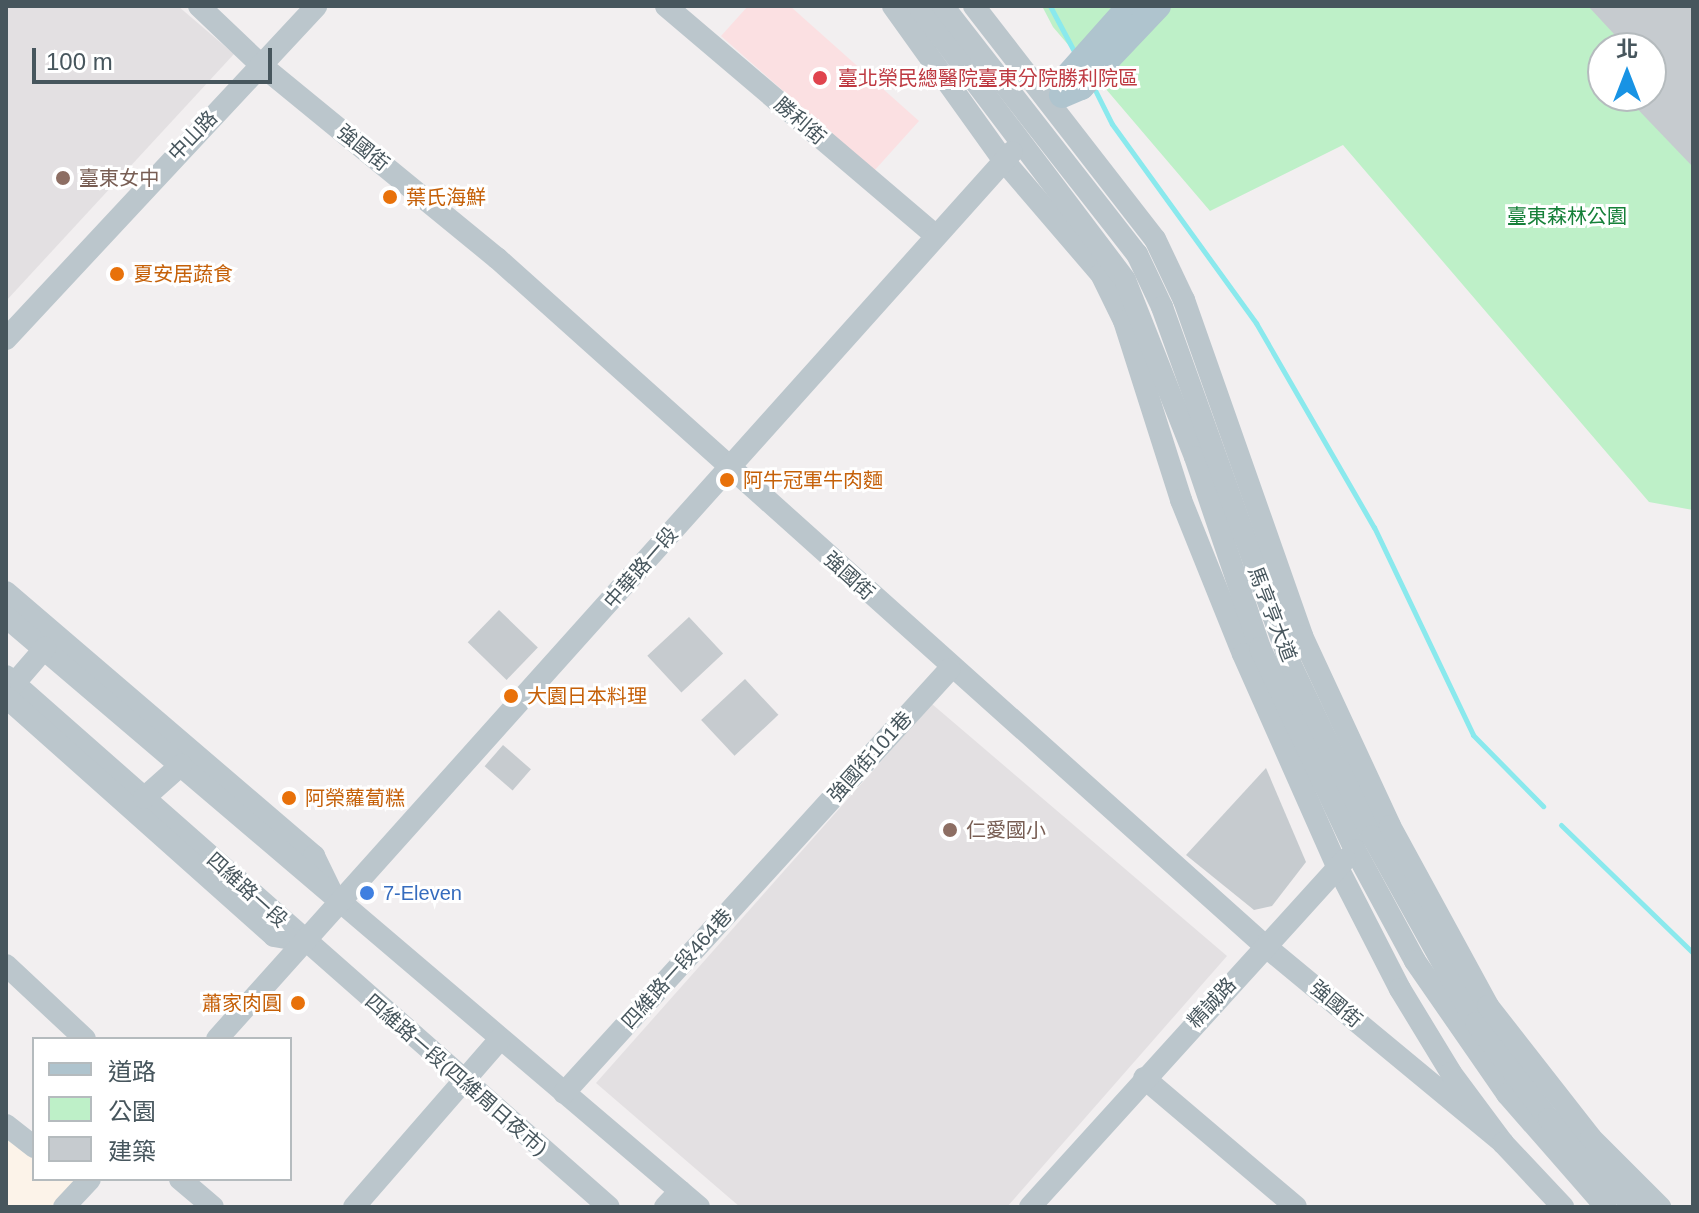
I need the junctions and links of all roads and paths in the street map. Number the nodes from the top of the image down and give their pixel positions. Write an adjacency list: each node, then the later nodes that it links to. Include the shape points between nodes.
1 (199, 6): 10 (street, 強國街)
2 (316, 6): 10 (street, 中山路)
3 (666, 6): 14 (street, 勝利街)
4 (893, 6): 13 (street, 馬亨亨大道)
5 (918, 6): 12 (street, 馬亨亨大道)
6 (943, 6): 11 (street, 馬亨亨大道)
7 (974, 6): 11 (street, 馬亨亨大道)
8 (1130, 6): 11 (main road, via 1067,77)
9 (1158, 6): 11 (main road, via 1081,87)
10 (261, 65): 16 (street, 中山路); 17 (street, 強國街, via 497,258)
11 (1049, 109): 12 (street, 中華路一段); 26 (street, 馬亨亨大道, via 1173,303 1292,640)
12 (1020, 141): 13 (street, 中華路一段); 15 (street, 馬亨亨大道, via 1125,280)
13 (1004, 161): 14 (street, 中華路一段); 15 (street, 馬亨亨大道)
14 (935, 235): 17 (street, 中華路一段)
15 (1132, 318): 21 (street, 馬亨亨大道)
16 (6, 339)
17 (729, 467): 22 (street, 強國街); 29 (street, 中華路一段)
18 (6, 592): 29 (street, via 314,856)
19 (6, 617): 20 (street)
20 (45, 648): 23 (street); 24 (street)
21 (1251, 651): 26 (street, 馬亨亨大道); 28 (street, 馬亨亨大道)
22 (950, 669): 27 (street, 強國街101巷); 31 (street, 強國街)
23 (8, 687): 25 (street, 四維路一段); 30 (street, 四維路一段, via 274,936)
24 (181, 765): 25 (street); 29 (street)
25 (144, 798): 30 (street, 四維路一段)
26 (1381, 833): 28 (street, 精誠路); 33 (street, 馬亨亨大道); 44 (street, 馬亨亨大道)
27 (790, 845): 40 (street, 四維路一段464巷)
28 (1338, 868): 31 (street, 精誠路); 34 (street, 馬亨亨大道)
29 (338, 902): 30 (street, 中華路一段); 37 (street)
30 (304, 942): 36 (street, 中華路一段); 39 (street, 四維路一段(四維周日夜市))
31 (1264, 945): 38 (street, 精誠路); 42 (street, 強國街)
32 (6, 965): 35 (street)
33 (1434, 991): 34 (street); 44 (street, 馬亨亨大道)
34 (1411, 1008): 42 (street, 馬亨亨大道)
35 (83, 1037)
36 (219, 1037)
37 (500, 1039): 39 (street); 40 (street)
38 (1144, 1078): 54 (street, 精誠路); 55 (street)
39 (463, 1082): 51 (street); 52 (street, 四維路一段(四維周日夜市))
40 (564, 1093): 47 (street)
41 (6, 1125): 43 (street)
42 (1503, 1143): 48 (street, 馬亨亨大道)
43 (32, 1145)
44 (1586, 1160): 48 (street); 56 (street, 馬亨亨大道); 57 (street, 馬亨亨大道); 58 (street, 馬亨亨大道)
45 (82, 1181): 49 (street)
46 (182, 1181): 50 (street)
47 (673, 1199): 53 (street)
48 (1558, 1201)
49 (64, 1207)
50 (213, 1207)
51 (354, 1207)
52 (609, 1207)
53 (699, 1207)
54 (1030, 1207)
55 (1296, 1207)
56 (1606, 1207)
57 (1634, 1207)
58 (1660, 1207)

